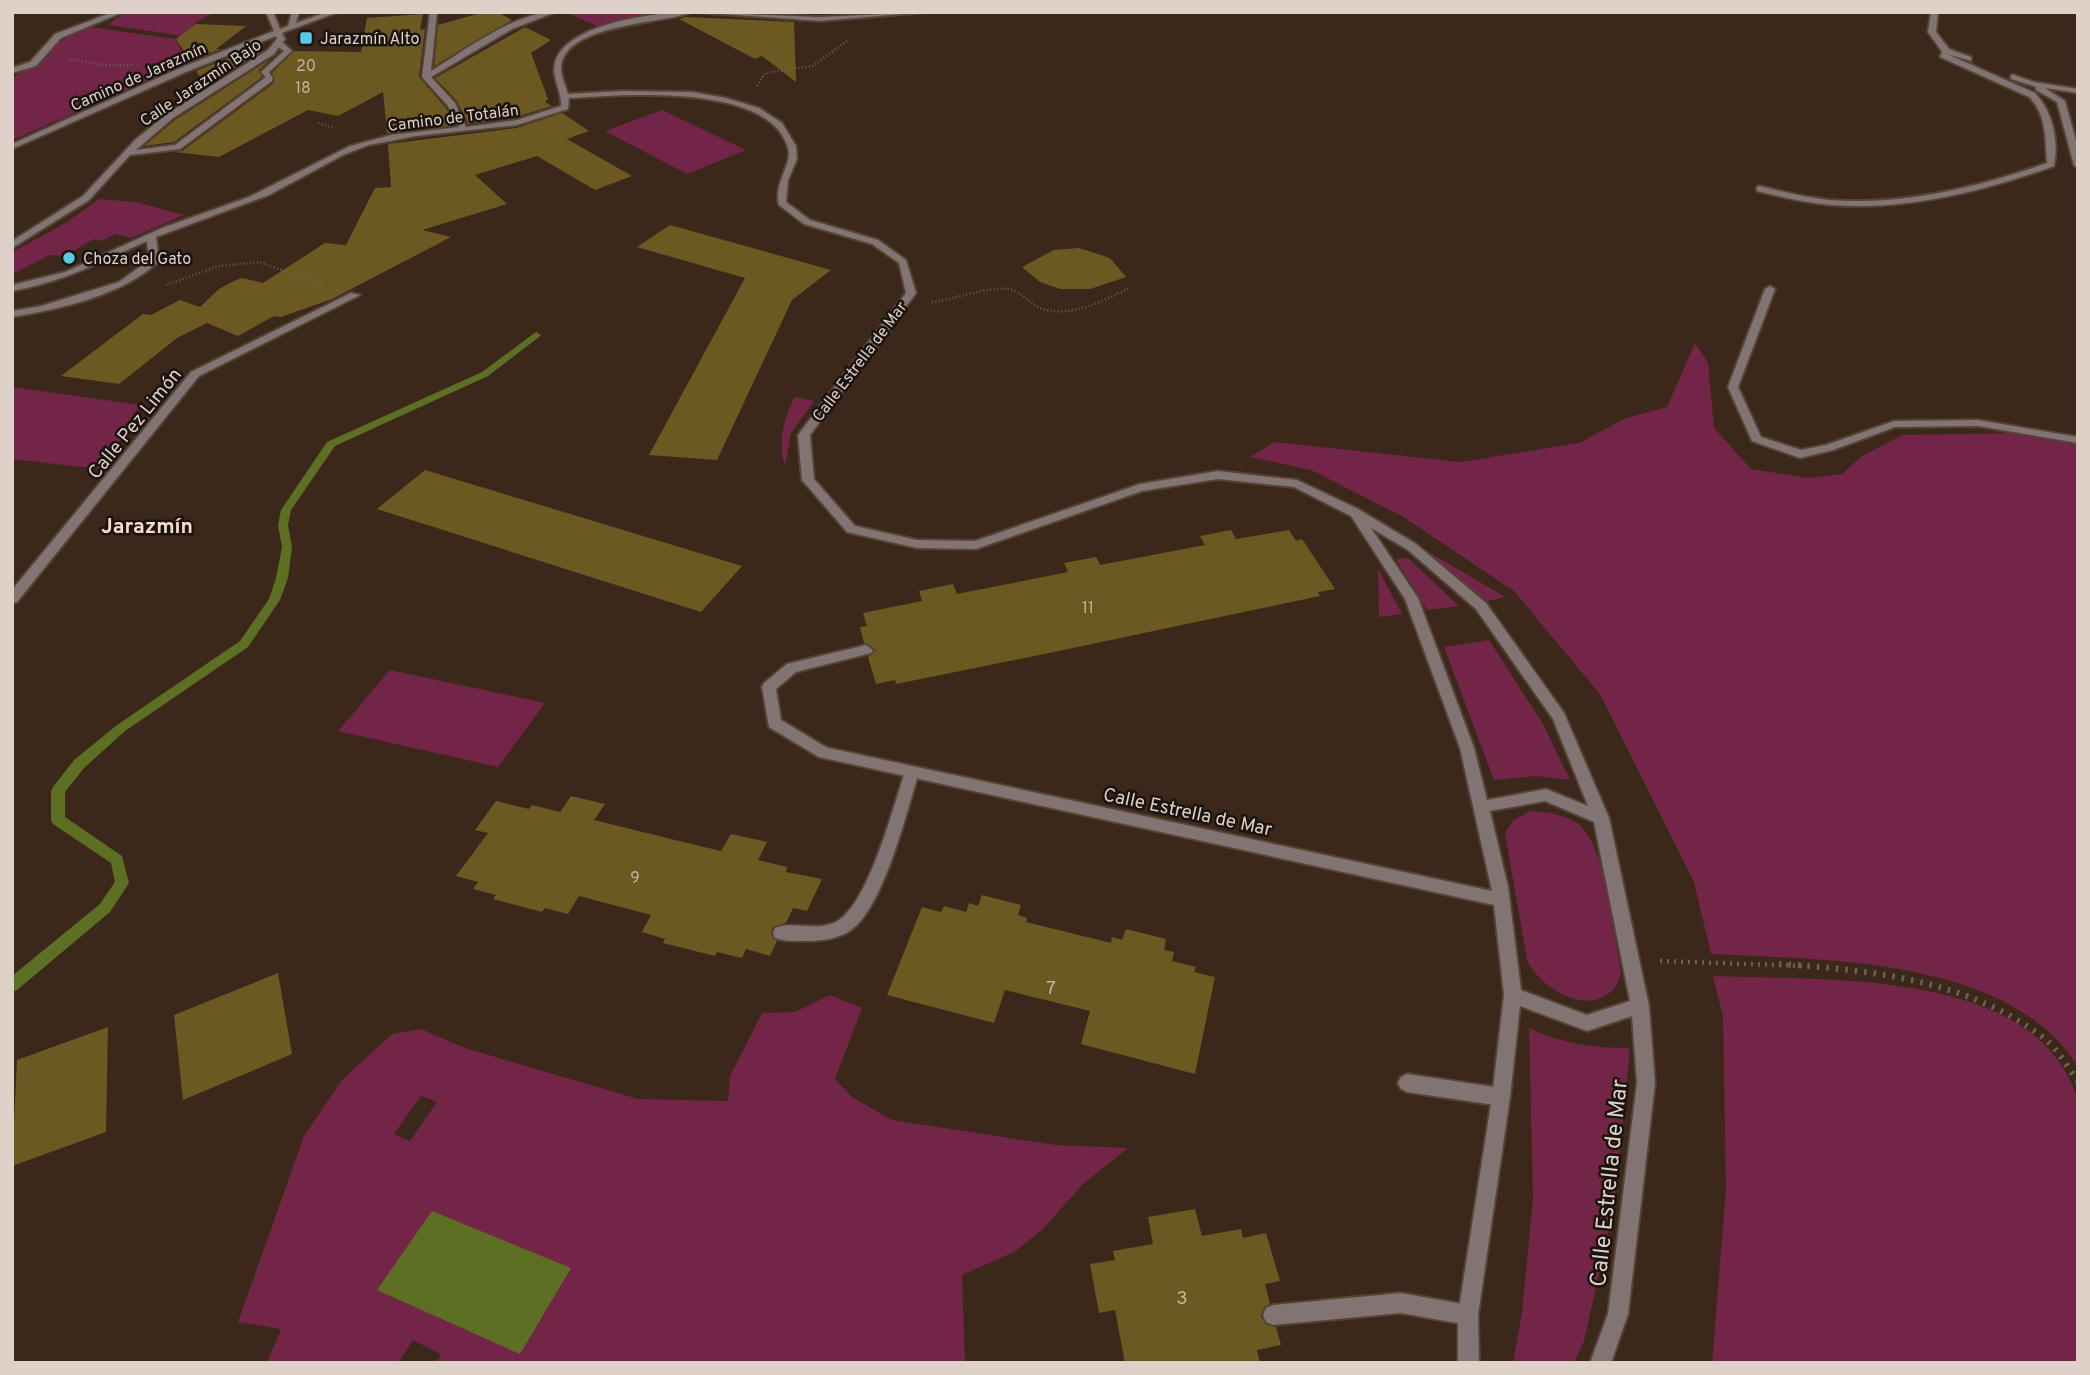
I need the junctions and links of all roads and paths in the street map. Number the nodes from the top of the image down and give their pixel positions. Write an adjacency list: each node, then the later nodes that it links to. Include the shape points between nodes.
1 (120, 12): 16 (street, via 58,36)
2 (269, 12): 12 (street, Calle Jarazmín Bajo)
3 (296, 12): 11 (street)
4 (335, 12): 11 (street, Camino de Jarazmín)
5 (434, 12): 19 (street)
6 (553, 12): 19 (street, via 509,27)
7 (689, 12): 22 (street, via 637,20 584,36 568,46 559,61)
8 (697, 12): 9 (street, via 820,19)
9 (923, 12)
10 (1935, 12): 15 (street, via 1931,32)
11 (291, 27): 12 (street, Camino de Jarazmín)
12 (276, 32): 14 (street, Calle Jarazmín Bajo, via 281,39); 27 (street, Camino de Jarazmín)
13 (847, 41): 23 (path, via 813,66 765,73 761,84)
14 (278, 43): 28 (street, Calle Jarazmín Bajo, via 258,61 170,116); 28 (street, Calle Jarazmín Bajo, via 288,51 265,72 269,79 177,147)
15 (1946, 51): 20 (street); 30 (street, via 1943,55 2044,104 2051,164 2016,178 1892,200 1841,203)
16 (33, 64): 17 (path, via 72,58 103,65); 18 (street)
17 (140, 64)
18 (12, 71)
19 (426, 77): 26 (street, via 452,105)
20 (2032, 84): 21 (street); 29 (street, via 2061,101)
21 (2078, 91)
22 (567, 96): 23 (street, Calle Estrella de Mar, via 683,93); 26 (street, Camino de Totalán, via 565,107 541,119)
23 (728, 101): 38 (street, Calle Estrella de Mar, via 770,118 784,131 792,147 793,164 784,178 782,203 807,222 875,242 903,262 911,293)
24 (318, 123): 25 (path)
25 (335, 128)
26 (463, 128): 31 (street, Camino de Totalán, via 366,143 267,193)
27 (12, 147)
28 (129, 153): 32 (street, Calle Jarazmín Bajo, via 86,198)
29 (2078, 165)
30 (1760, 189)
31 (151, 236): 33 (street, Camino de Totalán, via 55,281); 39 (street, via 154,261 122,284)
32 (12, 245)
33 (12, 288)
34 (155, 288): 37 (path, via 219,266 259,262)
35 (1129, 288): 38 (path, via 1093,305 1068,309 1039,308 1013,290 989,290 957,300)
36 (1770, 289): 40 (street, via 1733,387 1756,439 1800,454 1894,424 1978,423)
37 (355, 295): 42 (street, Calle Pez Limón, via 195,374)
38 (904, 301): 41 (street, Calle Estrella de Mar, via 804,435 808,481 851,529 917,544 976,545 1139,488 1218,475 1297,484)
39 (12, 314)
40 (2078, 440)
41 (1354, 512): 45 (street, via 1411,598 1467,748); 46 (street, Calle Estrella de Mar, via 1412,547 1481,606 1559,717)
42 (12, 599)
43 (866, 650): 44 (street, Calle Estrella de Mar, via 792,668 769,687 774,723 824,753)
44 (912, 772): 47 (street, Calle Estrella de Mar); 48 (street, via 879,874 848,923 813,935)
45 (1481, 807): 46 (street, via 1545,795); 47 (street)
46 (1601, 818): 49 (street, Calle Estrella de Mar)
47 (1502, 900): 50 (street)
48 (781, 933)
49 (1631, 960): 51 (street, Calle Estrella de Mar); 52 (path, via 1832,969 1912,979 2019,1017 2068,1063)
50 (1513, 995): 51 (street, via 1587,1023); 54 (street)
51 (1640, 1006): 58 (street, Calle Estrella de Mar, via 1646,1083 1618,1314)
52 (2078, 1082)
53 (1407, 1083): 54 (street)
54 (1501, 1097): 56 (street)
55 (1273, 1315): 56 (street, via 1401,1303)
56 (1468, 1315): 57 (street)
57 (1469, 1363)
58 (1600, 1363)

